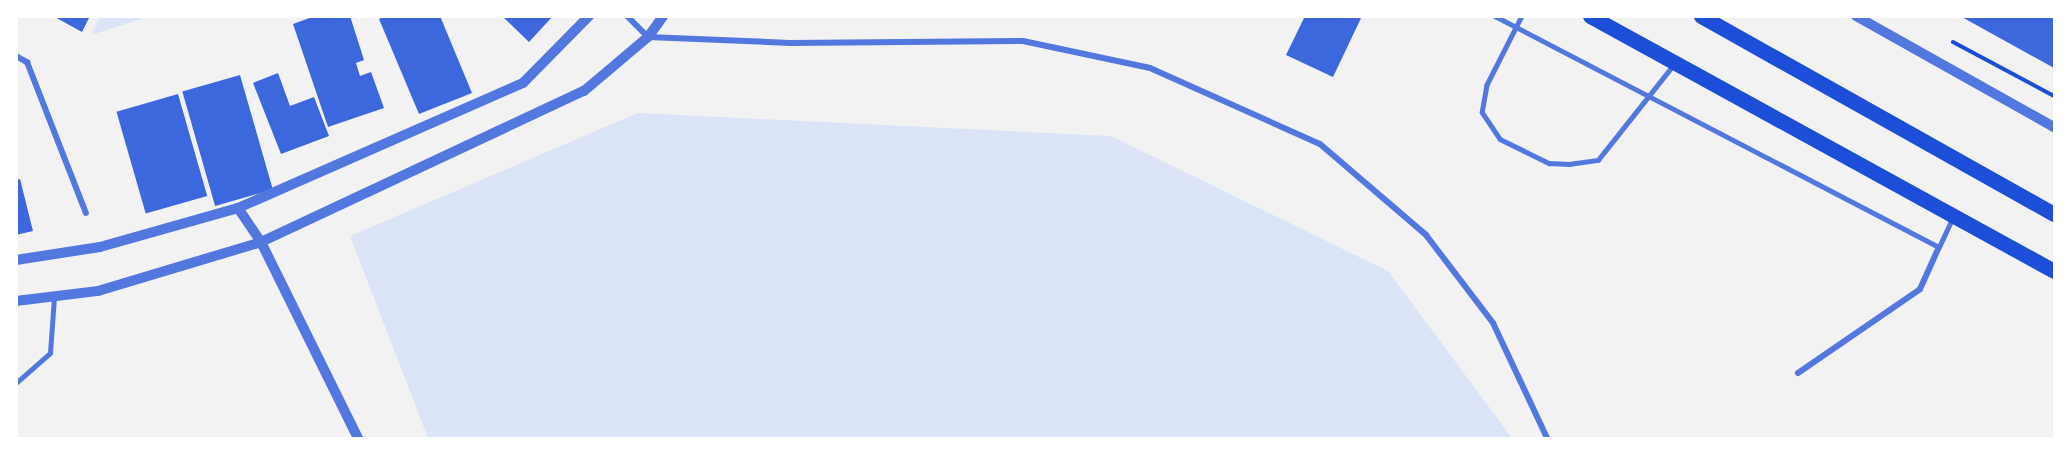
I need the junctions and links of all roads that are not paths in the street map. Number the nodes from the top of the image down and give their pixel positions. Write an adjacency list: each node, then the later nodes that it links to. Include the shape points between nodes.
1 (589, 16): 17 (street, via 523,83)
2 (627, 16): 12 (street)
3 (663, 16): 12 (street)
4 (1340, 16): 5 (lane)
5 (1348, 16)
6 (1495, 16): 11 (lane)
7 (1522, 16): 11 (lane)
8 (1590, 16): 14 (main road)
9 (1701, 16): 19 (main road)
10 (1856, 16): 16 (street)
11 (1516, 27): 15 (lane); 15 (lane, via 1486,85 1482,112 1500,139 1550,163 1598,160)
12 (648, 37): 21 (street, via 584,92); 30 (street, via 790,43 1023,41 1150,68 1320,144 1426,235 1493,323)
13 (16, 56): 18 (street, via 27,62)
14 (1675, 63): 15 (lane); 20 (main road)
15 (1650, 96): 22 (lane)
16 (2055, 127)
17 (238, 208): 21 (street); 23 (street, via 100,247)
18 (86, 213)
19 (2055, 214)
20 (1954, 216): 22 (lane); 24 (main road)
21 (261, 242): 25 (street, via 98,291); 29 (street)
22 (1939, 247): 27 (street, via 1920,289)
23 (16, 260)
24 (2055, 271)
25 (54, 297): 26 (street); 28 (lane, via 50,353)
26 (16, 301)
27 (1798, 373)
28 (16, 383)
29 (358, 438)
30 (1547, 438)

